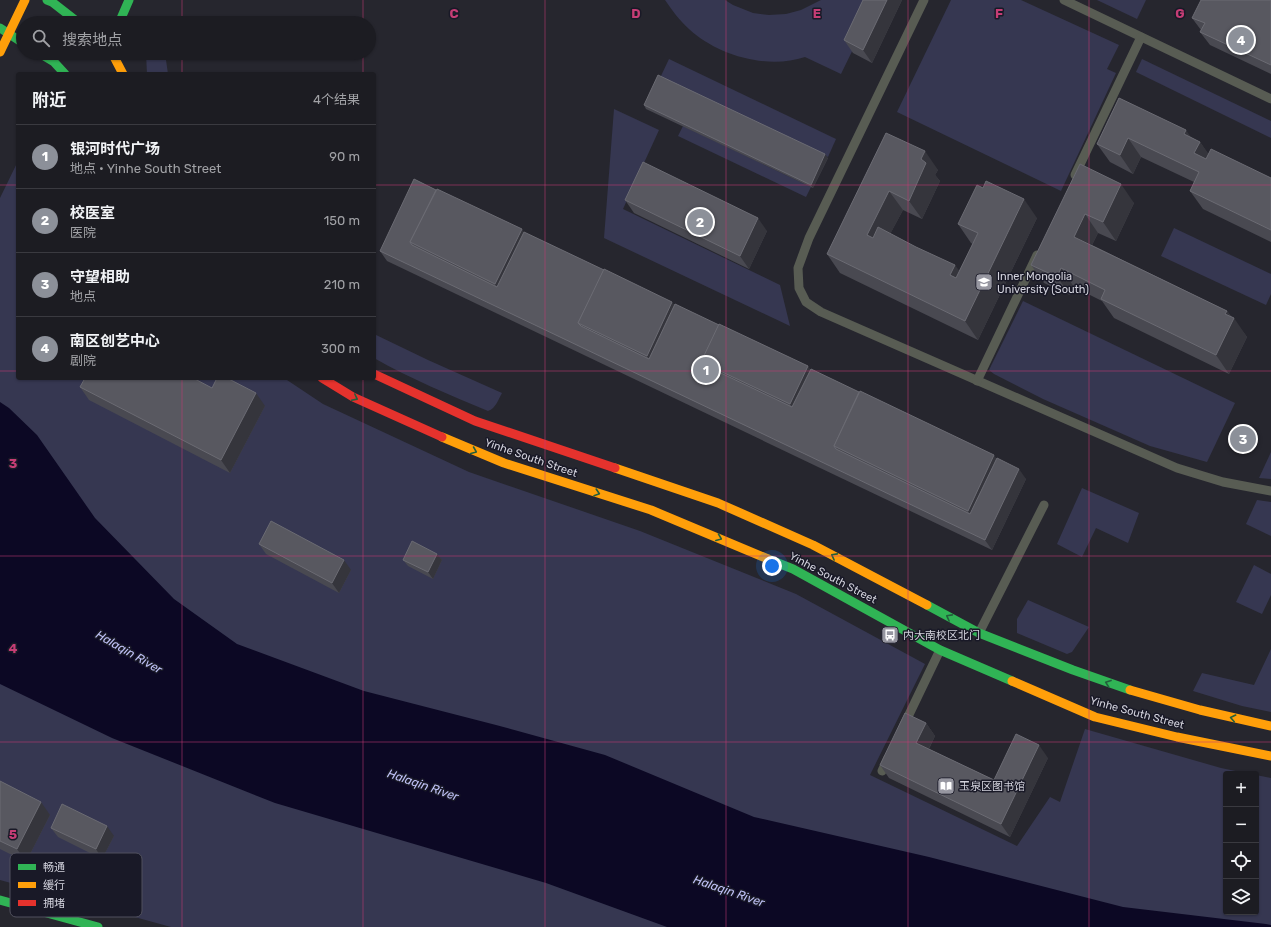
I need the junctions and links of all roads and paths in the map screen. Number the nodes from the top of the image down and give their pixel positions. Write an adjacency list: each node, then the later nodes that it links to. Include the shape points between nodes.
1 (25, 0): 6 (main road, bridge)
2 (47, 0): 7 (main road)
3 (129, 0): 8 (main road)
4 (924, 0): 23 (lane, via 810,238 798,268 799,288 806,302 821,312)
5 (1064, 0): 11 (lane)
6 (17, 16)
7 (69, 16)
8 (122, 16)
9 (16, 19): 13 (main road, bridge)
10 (0, 28): 12 (main road)
11 (1141, 37): 18 (lane); 19 (lane)
12 (16, 38)
13 (0, 52)
14 (51, 60): 16 (main road)
15 (116, 60): 17 (main road)
16 (63, 72)
17 (122, 72)
18 (1271, 99)
19 (1072, 182)
20 (1042, 245): 23 (lane)
21 (376, 375): 26 (main road, Yinhe South Street, one-way to 21, via 813,545 718,503 475,421)
22 (325, 380): 27 (main road, Yinhe South Street, one-way to 27, via 353,397 504,463 651,510 793,569)
23 (977, 381): 24 (lane, via 1177,468 1223,482)
24 (1271, 491)
25 (1044, 505): 26 (lane)
26 (979, 633): 28 (main road, Yinhe South Street, one-way to 26, via 1216,715 1131,691)
27 (940, 650): 29 (lane); 31 (main road, Yinhe South Street, via 1095,717)
28 (1271, 726)
29 (899, 736)
30 (892, 750): 32 (lane)
31 (1271, 756)
32 (882, 771)
33 (0, 900): 34 (main road)
34 (10, 903)
35 (62, 917): 36 (main road)
36 (98, 927)

